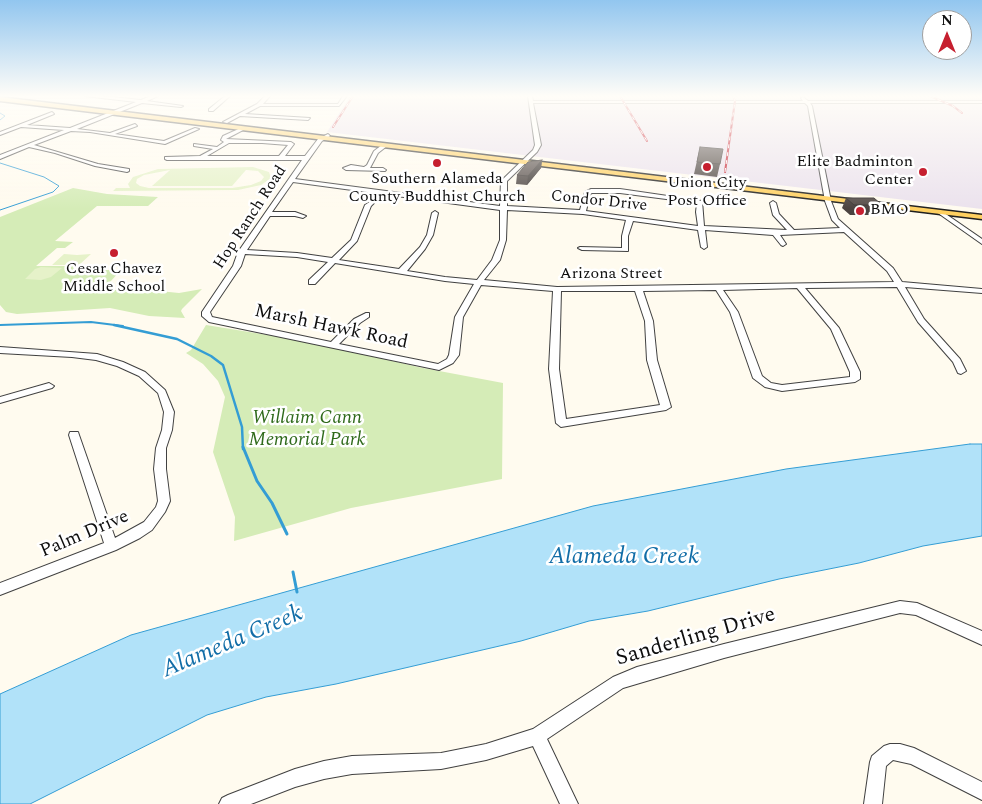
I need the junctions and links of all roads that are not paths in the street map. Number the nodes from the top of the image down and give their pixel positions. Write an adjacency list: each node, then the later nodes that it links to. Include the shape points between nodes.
1 (61, 134): 13 (street)
2 (104, 134): 3 (street)
3 (109, 134): 4 (street, via 165,143)
4 (187, 134)
5 (232, 134): 11 (street, via 223,138)
6 (300, 134): 10 (main road)
7 (307, 134): 10 (main road)
8 (537, 134): 21 (street, via 537,148)
9 (815, 134): 27 (street)
10 (325, 136): 14 (main road); 20 (street, Hop Ranch Road); 21 (main road)
11 (228, 142): 15 (street); 19 (street, via 292,142)
12 (196, 145): 15 (street)
13 (28, 146): 16 (street); 24 (street)
14 (384, 146): 21 (main road); 23 (street)
15 (217, 148): 18 (street)
16 (0, 157)
17 (168, 158): 18 (street)
18 (201, 158): 19 (street)
19 (281, 158): 20 (street)
20 (306, 158): 26 (street, Hop Ranch Road)
21 (524, 160): 27 (main road); 30 (street, via 504,181)
22 (346, 168): 23 (street)
23 (365, 169): 25 (street)
24 (127, 170)
25 (383, 170)
26 (292, 180): 30 (street, Condor Drive); 35 (street, Hop Ranch Road)
27 (828, 196): 32 (main road); 34 (main road); 40 (street, via 835,220)
28 (371, 202): 48 (street, via 354,241)
29 (773, 203): 41 (street, via 776,215)
30 (503, 208): 31 (street, Condor Drive); 51 (street, via 503,240 496,260)
31 (583, 212): 38 (street, Condor Drive); 39 (street, via 587,193 591,191 620,191 693,200 700,202)
32 (940, 212): 37 (main road); 43 (street)
33 (435, 213): 49 (street, via 423,248)
34 (982, 213)
35 (268, 214): 36 (street); 47 (street, Hop Ranch Road)
36 (302, 216)
37 (982, 217)
38 (630, 218): 39 (street, Condor Drive); 46 (street, via 625,236 626,250)
39 (701, 228): 42 (street, Condor Drive); 45 (street)
40 (845, 230): 41 (street, Condor Drive); 52 (street, via 890,270)
41 (791, 231): 42 (street, Condor Drive)
42 (775, 232): 44 (street)
43 (982, 242)
44 (784, 244)
45 (704, 247)
46 (582, 248)
47 (242, 252): 48 (street, Arizona Street); 59 (street, Hop Ranch Road, via 237,266 206,312)
48 (332, 261): 49 (street, Arizona Street); 50 (street)
49 (402, 271): 51 (street, Arizona Street)
50 (312, 282)
51 (479, 282): 55 (street, Arizona Street); 60 (street, Marsh Hawk Road, via 459,317 454,355 446,365 430,366)
52 (899, 284): 53 (street, Arizona Street); 57 (street, Arizona Street); 62 (street, via 921,320 957,361)
53 (799, 286): 54 (street, Arizona Street); 54 (street, via 835,328 855,372 855,379 782,388 768,385 758,378 734,312)
54 (718, 288): 56 (street, Arizona Street)
55 (557, 289): 56 (street, Arizona Street); 56 (street, via 554,369 560,423 666,407 652,360 649,321)
56 (638, 289)
57 (982, 291)
58 (366, 315): 60 (street)
59 (209, 319): 60 (street, Marsh Hawk Road)
60 (332, 345)
61 (2, 352): 66 (street, Palm Drive, via 97,357 142,374 162,392 169,412 161,448 162,509 148,526)
62 (961, 371)
63 (49, 386): 64 (street)
64 (0, 400)
65 (74, 435): 66 (street)
66 (111, 546): 67 (street, Palm Drive)
67 (0, 589)
68 (982, 638): 69 (street, Sanderling Drive, via 917,609 900,607 637,675 596,695)
69 (537, 736): 71 (street, Sanderling Drive, via 462,758 352,765 324,770); 72 (street)
70 (982, 792): 73 (street, via 914,756 890,752 878,762)
71 (228, 804)
72 (568, 804)
73 (873, 804)

